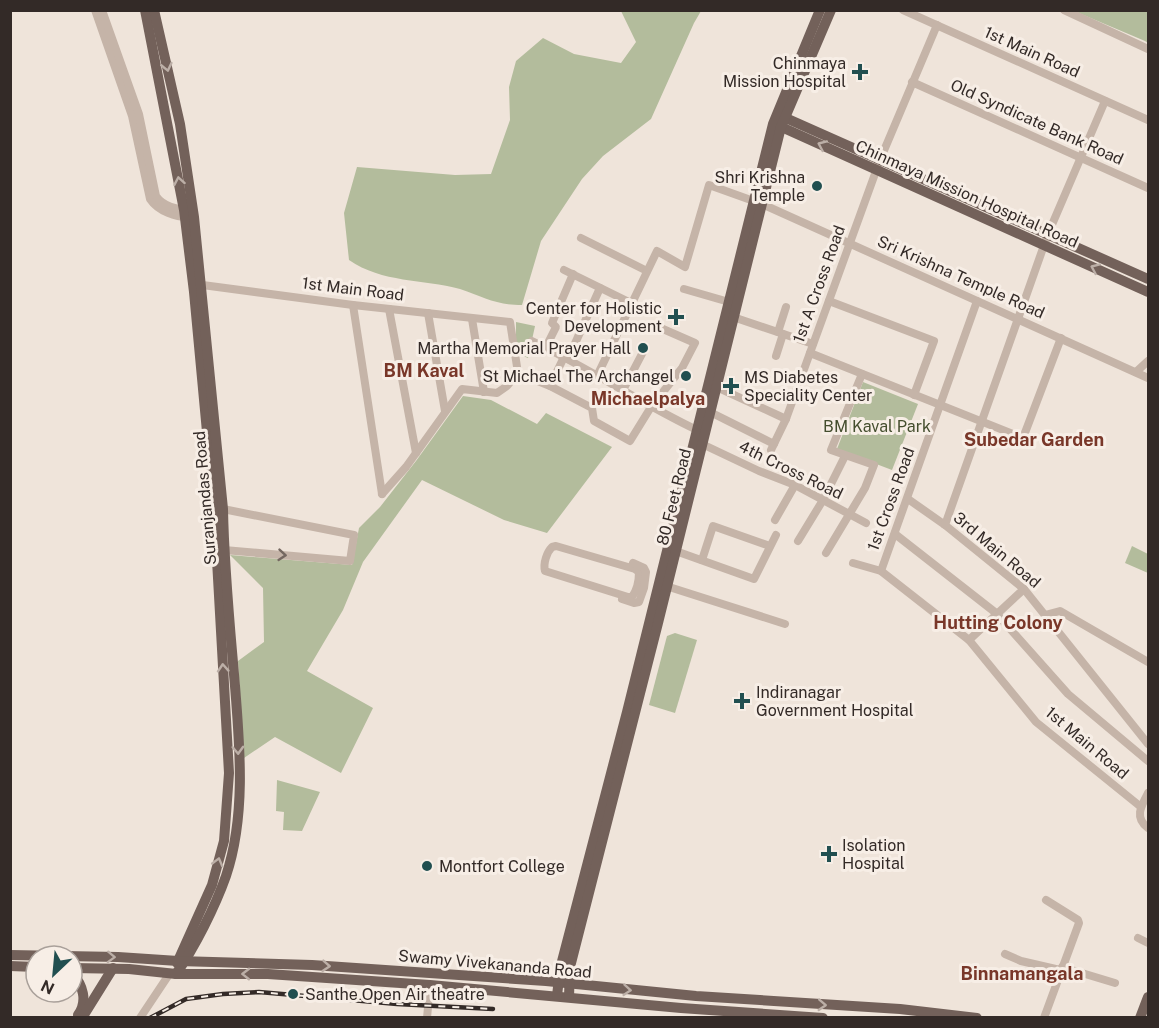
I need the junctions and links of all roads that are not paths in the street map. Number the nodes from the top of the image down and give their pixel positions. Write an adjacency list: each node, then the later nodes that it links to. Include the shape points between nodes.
1 (95, 10): 21 (street, via 132,116 150,199 160,209)
2 (102, 10): 21 (street, via 139,114 156,196)
3 (145, 10): 21 (main road, Suranjandas Road, one-way to 3)
4 (154, 10): 21 (main road, Suranjandas Road, one-way to 21, via 180,124)
5 (820, 10): 11 (main road, 80 Feet Road)
6 (831, 10): 11 (main road, 80 Feet Road)
7 (903, 10): 9 (street, 1st Main Road)
8 (1064, 10): 12 (street)
9 (919, 14): 10 (street, 1st Main Road)
10 (937, 25): 13 (street); 14 (street, 1st Main Road)
11 (813, 40): 15 (main road, 80 Feet Road)
12 (1149, 49)
13 (912, 82): 17 (street, Old Syndicate Bank Road); 18 (street)
14 (1105, 101): 16 (street, 1st Main Road); 17 (street)
15 (779, 120): 18 (main road, Chinmaya Mission Hospital Road); 20 (main road, 80 Feet Road)
16 (1149, 120)
17 (1080, 158): 19 (street, Old Syndicate Bank Road); 23 (street)
18 (878, 164): 23 (main road, Chinmaya Mission Hospital Road); 24 (street, 1st A Cross Road)
19 (1149, 188)
20 (758, 203): 24 (street, Sri Krishna Temple Road); 26 (street, via 709,185 685,267 657,251); 35 (main road, 80 Feet Road); 41 (main road, 80 Feet Road)
21 (189, 214): 29 (main road, Suranjandas Road)
22 (581, 238): 26 (street)
23 (1046, 240): 28 (main road, Chinmaya Mission Hospital Road); 32 (main road, Chinmaya Mission Hospital Road, one-way to 23); 43 (street)
24 (850, 244): 33 (street, 1st A Cross Road); 34 (street, Sri Krishna Temple Road)
25 (564, 270): 27 (street)
26 (647, 271): 36 (street)
27 (573, 274): 30 (street); 48 (street)
28 (1149, 279)
29 (197, 284): 37 (street, 1st Main Road); 77 (main road, Suranjandas Road); 112 (main road, Suranjandas Road, one-way to 29, via 212,885 224,841 229,773)
30 (600, 288): 36 (street); 52 (street)
31 (684, 289): 35 (street)
32 (1149, 292)
33 (829, 301): 49 (street, 1st A Cross Road); 63 (street, via 934,341)
34 (977, 301): 43 (street, Sri Krishna Temple Road); 64 (street, 1st Cross Road)
35 (729, 302): 70 (main road, 80 Feet Road)
36 (631, 303): 56 (street)
37 (353, 305): 39 (street, 1st Main Road); 72 (street, via 382,494)
38 (786, 307): 45 (street)
39 (389, 309): 40 (street, 1st Main Road); 72 (street)
40 (428, 313): 42 (street, 1st Main Road); 66 (street)
41 (734, 317): 45 (street); 67 (main road, 80 Feet Road)
42 (472, 319): 55 (street, 1st Main Road, via 510,322); 61 (street)
43 (1018, 319): 46 (street, Sri Krishna Temple Road); 69 (street)
44 (663, 329): 65 (street, via 694,343 682,368)
45 (780, 333): 49 (street); 51 (street)
46 (1060, 338): 54 (street, Sri Krishna Temple Road); 69 (street, via 1023,438)
47 (532, 341): 48 (street)
48 (546, 347): 52 (street)
49 (812, 349): 57 (street); 68 (street, 1st A Cross Road)
50 (644, 352): 62 (street)
51 (776, 356)
52 (566, 358): 56 (street); 59 (street)
53 (1149, 361): 54 (street)
54 (1136, 372): 58 (street, Sri Krishna Temple Road)
55 (518, 373): 59 (street); 61 (street, via 499,392)
56 (598, 374): 62 (street)
57 (862, 374): 63 (street); 73 (street, via 831,450)
58 (1149, 378)
59 (550, 386): 65 (street, via 592,408 594,421 630,441)
60 (722, 389): 68 (street)
61 (484, 392): 66 (street, via 462,389)
62 (622, 392): 65 (street)
63 (914, 394): 64 (street)
64 (940, 405): 69 (street); 75 (street, 1st Cross Road)
65 (651, 407): 70 (street)
66 (445, 411): 72 (street)
67 (710, 412): 68 (street, 1st A Cross Road, via 773,447); 71 (main road, 80 Feet Road)
68 (786, 419)
69 (981, 422): 81 (street)
70 (697, 430): 87 (main road, 80 Feet Road)
71 (702, 444): 74 (street, 4th Cross Road); 87 (main road, 80 Feet Road)
72 (416, 453)
73 (845, 456): 76 (street); 78 (street, via 874,465)
74 (795, 485): 76 (street, 4th Cross Road); 79 (street)
75 (908, 499): 81 (street, 3rd Main Road); 82 (street, 1st Cross Road)
76 (823, 500): 78 (street, 4th Cross Road); 84 (street)
77 (223, 509): 86 (main road, Suranjandas Road); 86 (street, one-way to 77, via 350,561 354,535)
78 (849, 515): 80 (street, 4th Cross Road); 88 (street)
79 (775, 520)
80 (866, 523)
81 (945, 525): 95 (street, 3rd Main Road)
82 (895, 534): 92 (street, 1st Cross Road); 97 (street)
83 (776, 535): 85 (street)
84 (798, 541)
85 (770, 546): 89 (street, via 754,579); 89 (street, via 714,526)
86 (224, 550): 112 (main road, Suranjandas Road, one-way to 112, via 237,716 236,827 226,876 196,942)
87 (672, 550): 89 (street); 94 (main road, 80 Feet Road)
88 (826, 553)
89 (702, 560)
90 (853, 562): 92 (street, 1st Main Road)
91 (633, 563): 93 (street, via 645,570)
92 (881, 571): 100 (street, 1st Main Road)
93 (641, 586): 93 (street, via 635,569 556,546 549,550 544,567 550,574 628,597); 94 (street); 96 (street, via 637,603)
94 (660, 589): 99 (street); 117 (main road, 80 Feet Road); 120 (main road, 80 Feet Road, via 570,967)
95 (1024, 589): 97 (street); 98 (street, 3rd Main Road)
96 (619, 598)
97 (996, 613): 100 (street); 103 (street, via 1068,694)
98 (1045, 615): 101 (street, via 1060,611); 102 (street, 3rd Main Road)
99 (785, 624)
100 (969, 640): 105 (street, 1st Main Road, via 1036,722)
101 (1149, 662)
102 (1149, 744)
103 (1149, 761)
104 (1149, 793): 105 (street)
105 (1141, 807): 106 (street, via 1141,823)
106 (1149, 828)
107 (1046, 900): 115 (street, via 1078,920)
108 (1138, 938): 109 (street)
109 (1149, 943)
110 (1005, 954): 115 (street)
111 (10, 955): 112 (main road, Swamy Vivekananda Road, one-way to 112)
112 (182, 962): 116 (main road, Suranjandas Road); 117 (main road, Swamy Vivekananda Road, one-way to 117, via 312,965)
113 (84, 968): 114 (main road, Swamy Vivekananda Road)
114 (113, 968): 116 (main road, Swamy Vivekananda Road); 125 (main road)
115 (1061, 969): 118 (street); 130 (street)
116 (173, 973): 119 (main road, Swamy Vivekananda Road, one-way to 116, via 268,974); 126 (street)
117 (558, 983): 120 (main road, Swamy Vivekananda Road); 121 (main road, 80 Feet Road)
118 (1115, 983)
119 (430, 985): 121 (main road, Swamy Vivekananda Road); 127 (street)
120 (569, 985): 121 (main road, 80 Feet Road); 129 (main road, Swamy Vivekananda Road, one-way to 129)
121 (563, 996): 128 (main road, Swamy Vivekananda Road)
122 (1149, 998): 131 (main road)
123 (83, 1004): 124 (main road)
124 (76, 1017)
125 (82, 1017)
126 (140, 1017)
127 (426, 1017)
128 (823, 1017)
129 (977, 1017)
130 (1044, 1017)
131 (1140, 1017)

